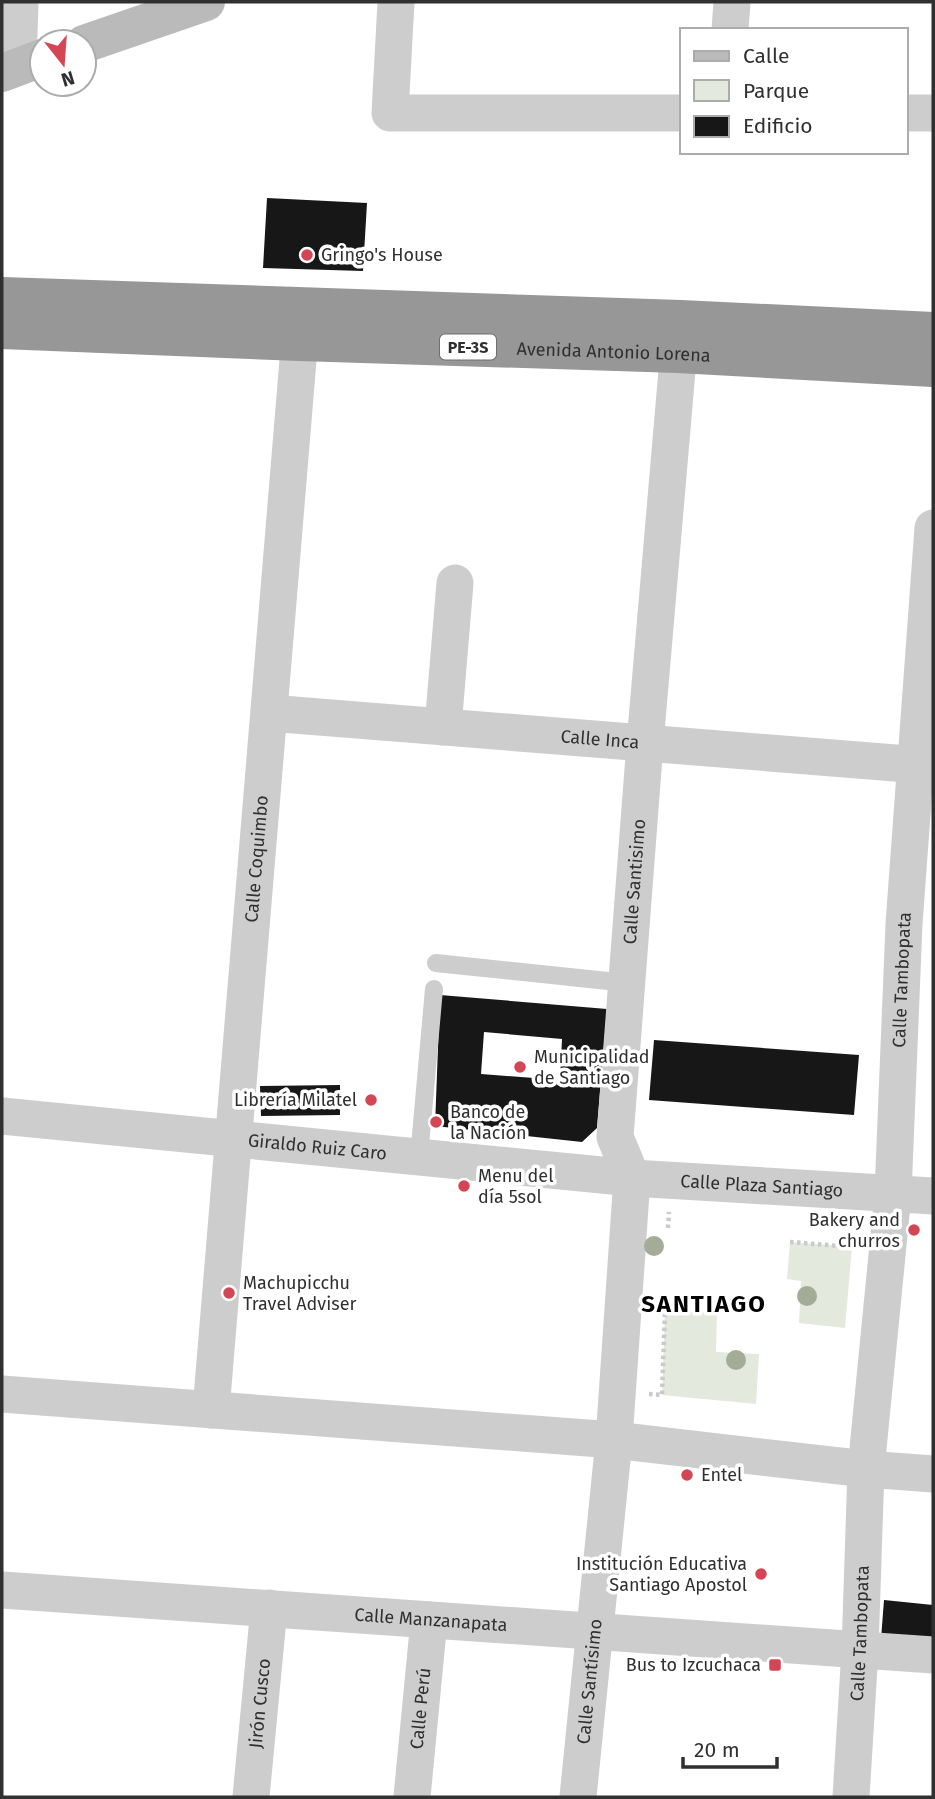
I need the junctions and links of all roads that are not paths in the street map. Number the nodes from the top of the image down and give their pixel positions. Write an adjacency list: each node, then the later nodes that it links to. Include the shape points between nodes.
1 (19, 2): 7 (street)
2 (205, 2): 6 (street)
3 (396, 2): 8 (street, via 390,113)
4 (732, 2): 5 (street)
5 (730, 28)
6 (98, 39)
7 (21, 66)
8 (680, 113)
9 (907, 113): 10 (street)
10 (933, 113)
11 (2, 296): 12 (highway, Avenida Antonio Lorena / PE-3S)
12 (301, 325): 13 (highway, Avenida Antonio Lorena / PE-3S); 15 (highway, Avenida Antonio Lorena / PE-3S); 19 (street, Calle Coquimbo)
13 (2, 330)
14 (933, 331): 15 (highway, Avenida Antonio Lorena / PE-3S)
15 (680, 336): 16 (highway, Avenida Antonio Lorena / PE-3S); 21 (street, Calle Santisimo)
16 (933, 368)
17 (933, 528): 22 (street, Calle Tambopata)
18 (455, 583): 20 (street)
19 (269, 713): 20 (street, Calle Inca); 27 (street, Calle Coquimbo)
20 (443, 727): 21 (street, Calle Inca)
21 (645, 743): 22 (street, Calle Inca); 24 (street, Calle Santisimo)
22 (924, 766): 30 (street, Calle Tambopata, via 904,924)
23 (436, 963): 24 (lane)
24 (626, 983): 29 (street, Calle Santisimo, via 615,1138)
25 (435, 989): 28 (lane)
26 (2, 1116): 27 (street, Giraldo Ruiz Caro)
27 (234, 1139): 28 (street, Giraldo Ruiz Caro); 33 (street, Calle Coquimbo)
28 (419, 1157): 29 (street, Giraldo Ruiz Caro)
29 (632, 1178): 30 (street, Calle Plaza Santiago); 34 (street, Calle Santisimo)
30 (893, 1194): 31 (street, Calle Plaza Santiago); 35 (street, Calle Tambopata)
31 (933, 1196)
32 (2, 1394): 33 (street)
33 (211, 1410): 34 (street)
34 (614, 1440): 35 (street); 40 (street, Calle Santísimo)
35 (866, 1469): 36 (street); 41 (street, Calle Tambopata)
36 (933, 1474)
37 (2, 1590): 38 (street, Calle Manzanapata)
38 (269, 1608): 39 (street, Calle Manzanapata); 43 (street, Jirón Cusco)
39 (429, 1620): 40 (street, Calle Manzanapata); 44 (street, Calle Perú)
40 (594, 1632): 41 (street, Calle Manzanapata); 45 (street, Calle Santísimo)
41 (860, 1650): 42 (street, Calle Manzanapata); 46 (street, Calle Tambopata)
42 (933, 1655)
43 (251, 1797)
44 (412, 1797)
45 (578, 1797)
46 (851, 1797)

